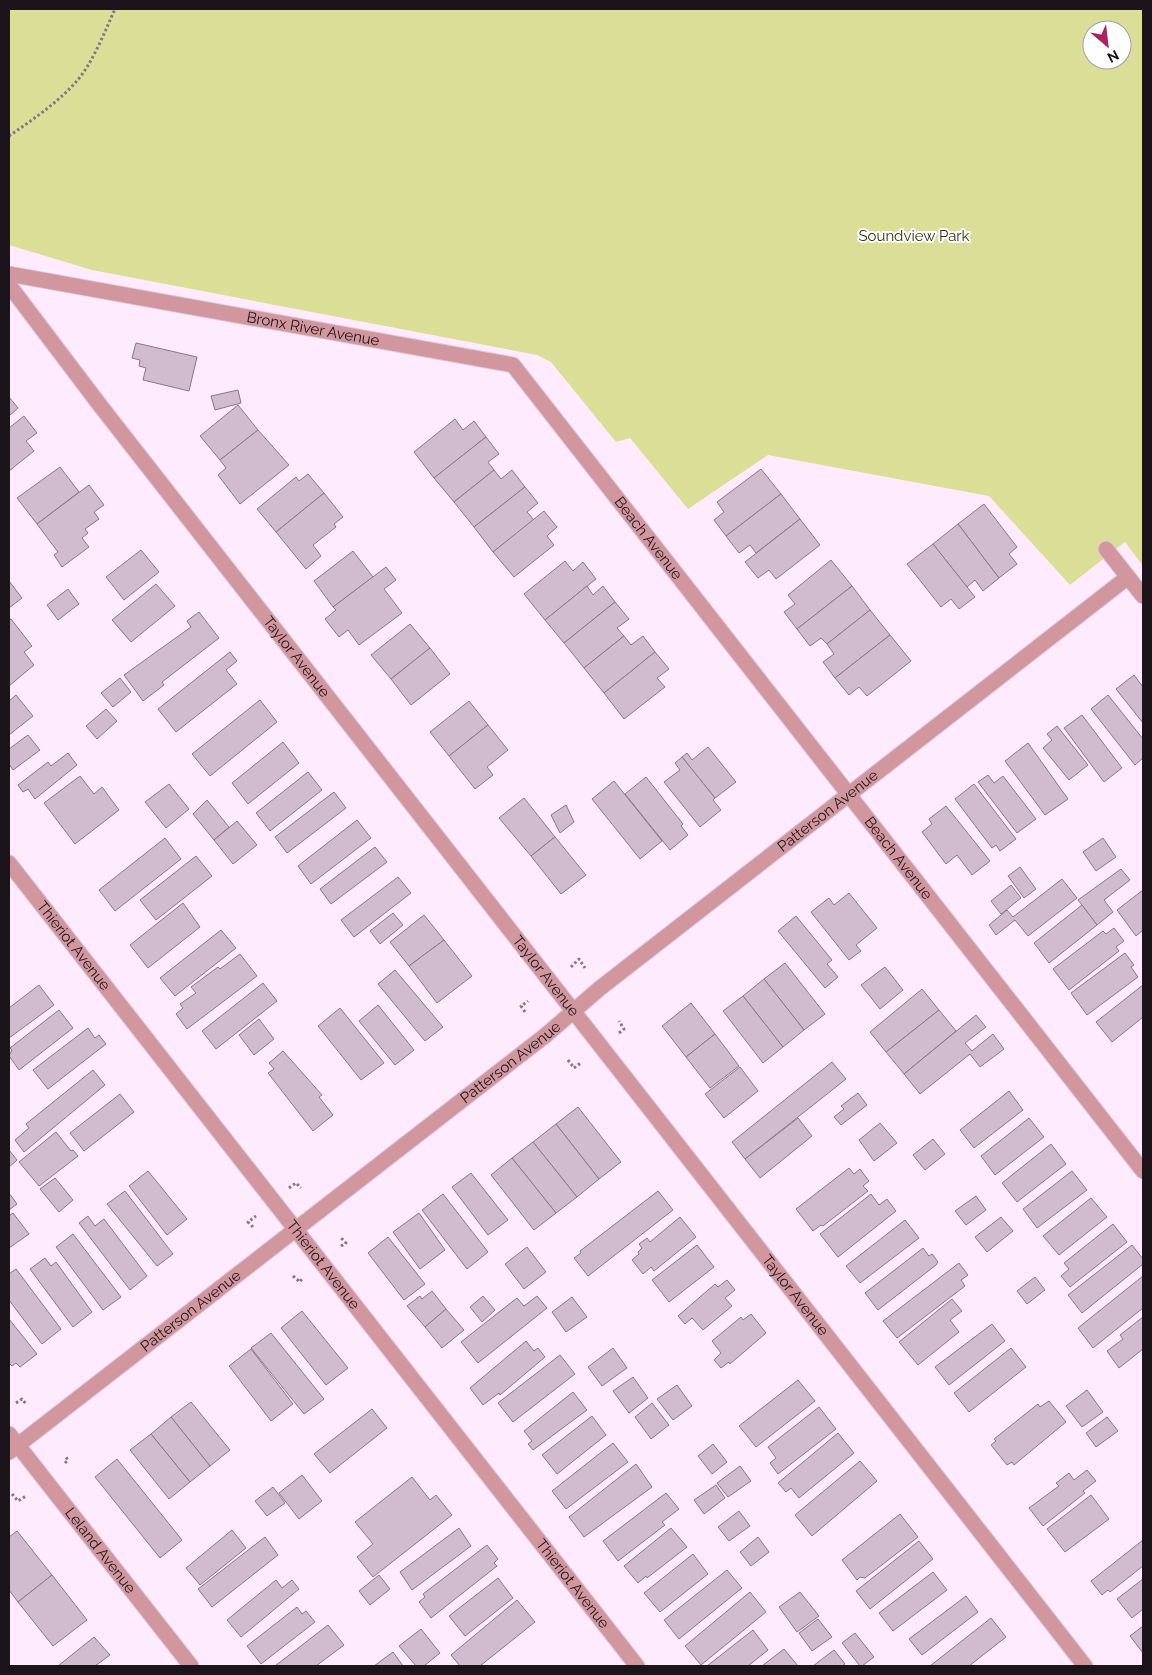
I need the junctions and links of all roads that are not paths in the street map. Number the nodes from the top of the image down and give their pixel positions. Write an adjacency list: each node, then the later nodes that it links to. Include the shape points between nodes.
1 (9, 274): 3 (street, Bronx River Avenue, via 514,365)
2 (9, 285): 9 (street, Taylor Avenue)
3 (578, 449): 7 (street, Beach Avenue)
4 (1106, 549): 5 (street)
5 (1128, 577): 6 (street); 7 (street, Patterson Avenue)
6 (1143, 596)
7 (849, 795): 9 (street, Patterson Avenue); 10 (street, Beach Avenue)
8 (9, 863): 11 (street, Thieriot Avenue)
9 (572, 1011): 11 (street, Patterson Avenue, via 546,1035); 15 (street, Taylor Avenue)
10 (1143, 1171)
11 (295, 1229): 12 (street, Patterson Avenue); 14 (street, Thieriot Avenue)
12 (12, 1443): 13 (street, Leland Avenue)
13 (191, 1666)
14 (637, 1666)
15 (1084, 1666)

